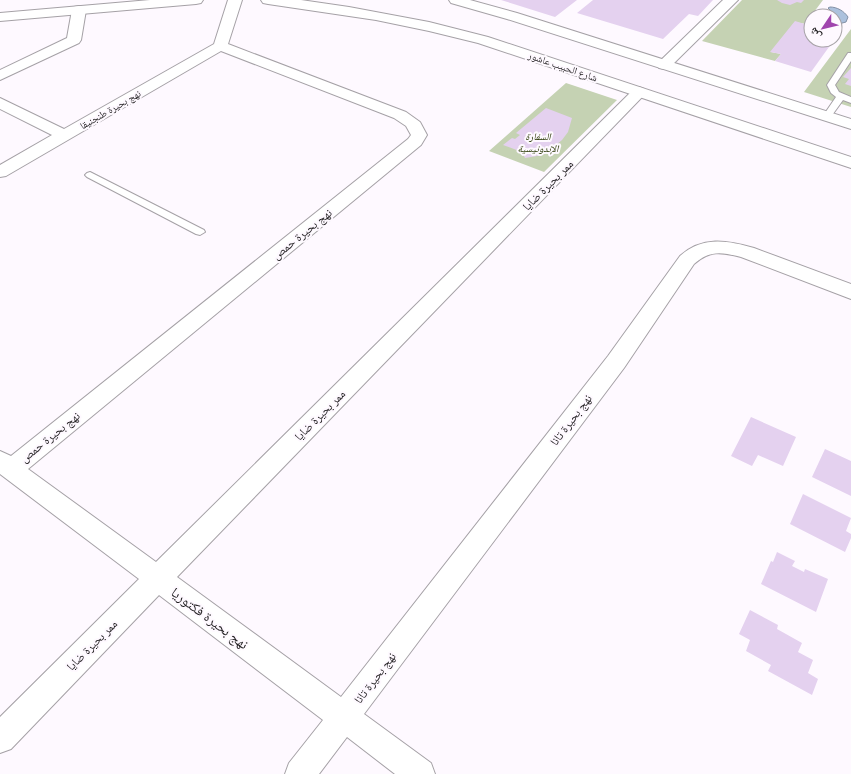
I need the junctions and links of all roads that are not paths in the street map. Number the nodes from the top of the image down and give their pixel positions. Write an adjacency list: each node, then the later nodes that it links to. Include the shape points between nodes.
1 (196, 0): 6 (street)
2 (235, 0): 8 (street)
3 (268, 0): 12 (street, شارع الحبيب عاشور, via 366,12 443,28)
4 (458, 0): 10 (street)
5 (731, 0): 10 (street)
6 (79, 10): 7 (street); 11 (street, via 74,40)
7 (0, 16)
8 (220, 46): 18 (street, نهج بحيرة طنجنيقا); 24 (street, نهج بحيرة حمص, via 400,115 417,127 419,135 404,151)
9 (851, 55): 13 (lane, via 831,85 834,93)
10 (664, 65): 16 (street)
11 (0, 76)
12 (639, 92): 19 (street, شارع الحبيب عاشور); 25 (street, ممر بحيرة ضايا)
13 (841, 97): 14 (lane); 16 (lane)
14 (851, 100)
15 (0, 103): 18 (street)
16 (827, 116): 17 (street)
17 (851, 124)
18 (64, 135): 20 (street, نهج بحيرة طنجنيقا)
19 (851, 163)
20 (0, 172)
21 (90, 175): 22 (lane)
22 (200, 232)
23 (851, 292): 26 (street, نهج بحيرة تانا, via 732,248 708,247 694,252 616,362)
24 (5, 465): 25 (street, نهج بحيرة فكتوريا)
25 (158, 579): 26 (street, نهج بحيرة فكتوريا); 27 (street, ممر بحيرة ضايا)
26 (344, 718): 28 (street, نهج بحيرة تانا); 29 (street, نهج بحيرة فكتوريا)
27 (0, 738)
28 (300, 774)
29 (420, 774)

